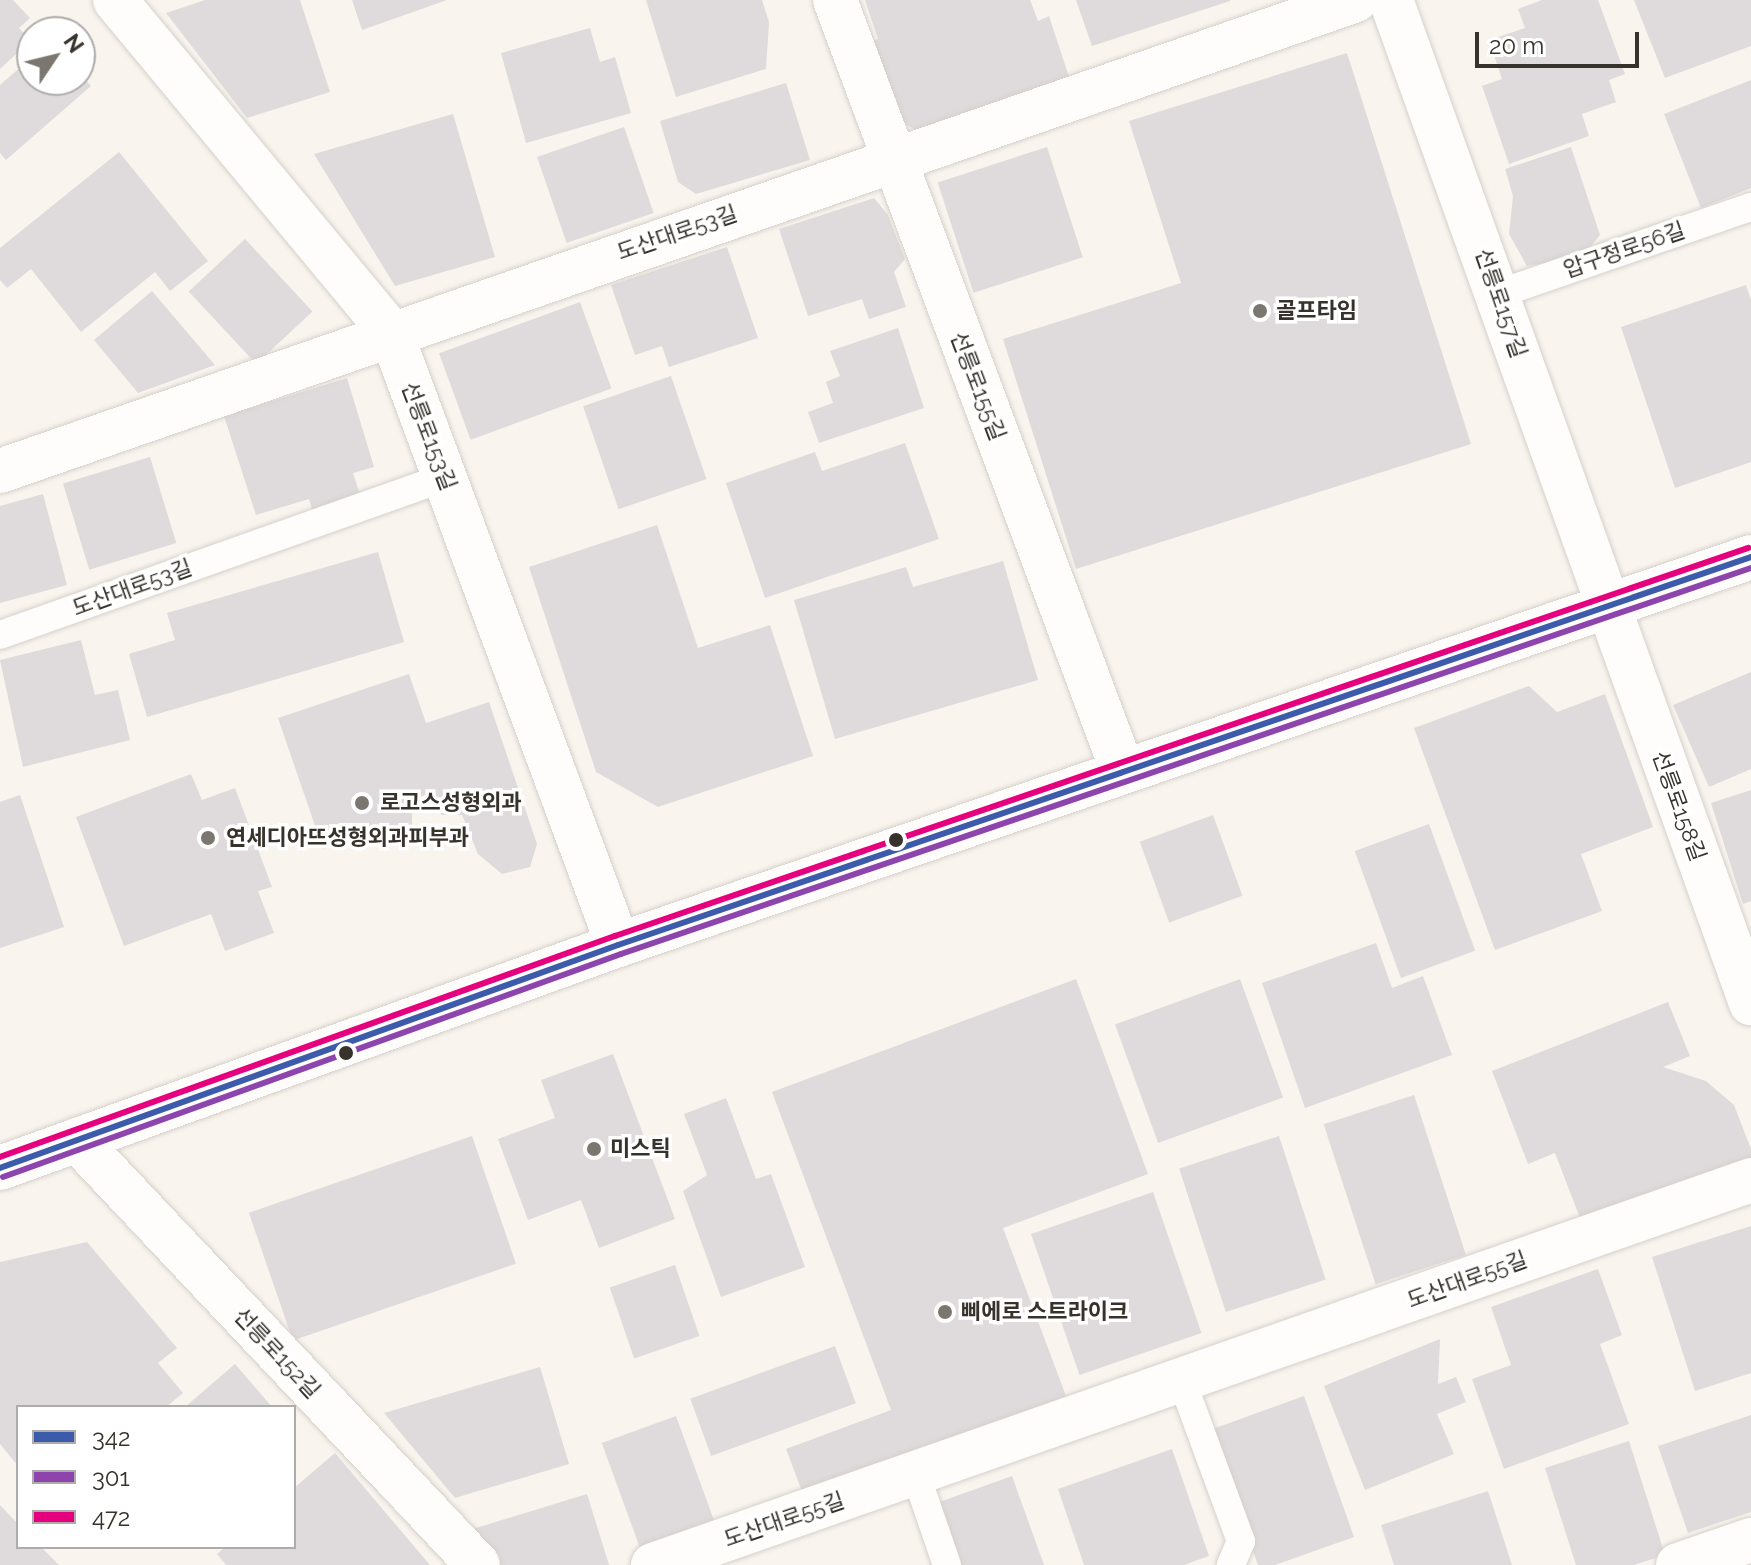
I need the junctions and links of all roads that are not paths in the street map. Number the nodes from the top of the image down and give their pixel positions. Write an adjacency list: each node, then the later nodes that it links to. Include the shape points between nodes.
1 (115, 0): 8 (street, 선릉로153길)
2 (835, 0): 5 (street, 선릉로155길)
3 (1356, 0): 5 (street, 도산대로53길)
4 (1391, 0): 7 (street, 선릉로157길)
5 (892, 158): 8 (street, 도산대로53길); 14 (street, 선릉로155길)
6 (1751, 207): 7 (lane, 압구정로56길)
7 (1498, 294): 12 (street, 선릉로157길)
8 (391, 333): 9 (street, 도산대로53길); 10 (street, 선릉로153길)
9 (0, 471)
10 (445, 477): 13 (lane, 도산대로53길); 15 (street, 선릉로153길)
11 (1751, 557): 12 (street)
12 (1606, 608): 14 (street); 16 (street, 선릉로158길)
13 (0, 635)
14 (1123, 772): 15 (street)
15 (618, 945): 17 (street)
16 (1751, 1003)
17 (77, 1140): 18 (street); 23 (street, 선릉로152길)
18 (0, 1168)
19 (1751, 1180): 20 (street, 도산대로55길)
20 (1182, 1381): 21 (street, 도산대로55길); 26 (lane, via 1241,1541)
21 (916, 1475): 24 (street, 도산대로55길); 25 (lane)
22 (1751, 1540): 27 (street)
23 (478, 1565)
24 (653, 1565)
25 (947, 1565)
26 (1231, 1565)
27 (1678, 1565)

